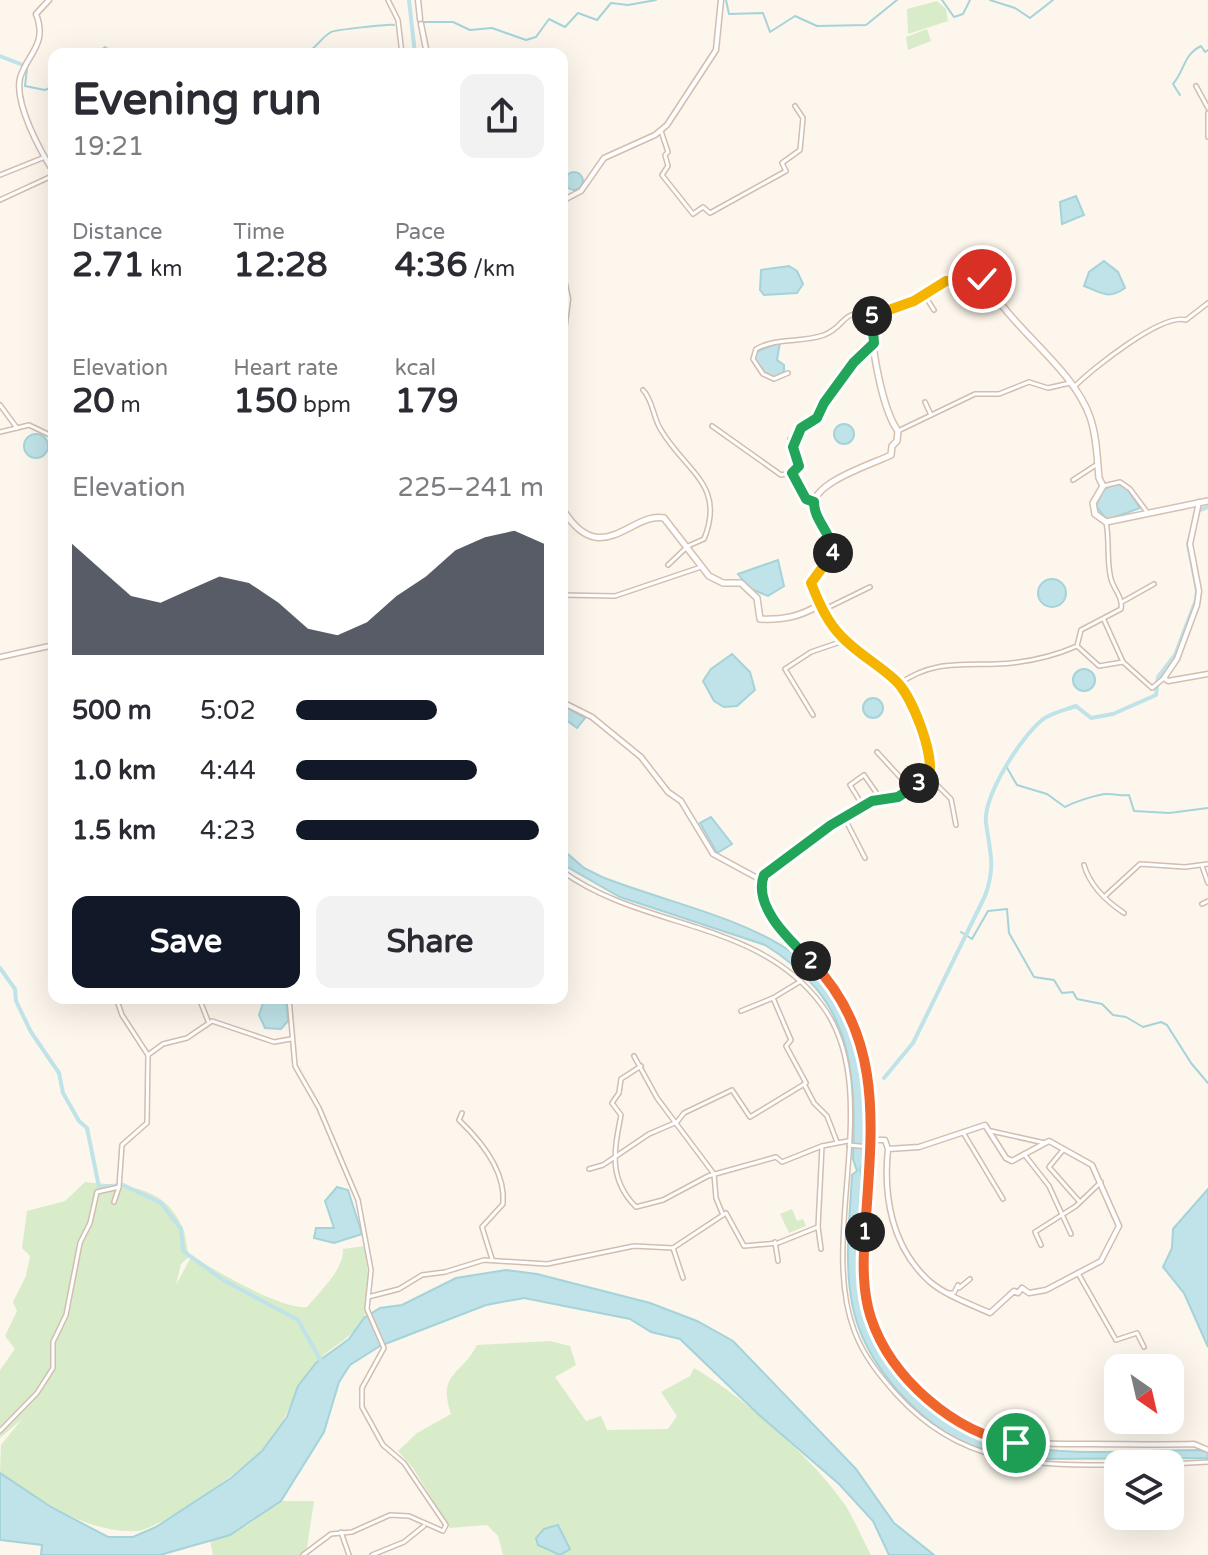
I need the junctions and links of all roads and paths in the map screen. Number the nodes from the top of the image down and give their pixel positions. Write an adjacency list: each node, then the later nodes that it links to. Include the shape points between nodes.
1 (49, 0): 12 (street, via 36,14 37,49 19,83 27,123)
2 (388, 0): 5 (street, via 398,20)
3 (418, 0): 6 (street)
4 (721, 0): 10 (street, via 716,50)
5 (401, 48)
6 (426, 48)
7 (1196, 86): 9 (street)
8 (795, 106): 10 (street, via 803,118 800,150 782,163 786,171 710,213 703,207 693,214 662,175 668,152)
9 (1208, 110): 11 (street)
10 (661, 131): 16 (street, via 604,158 581,191)
11 (1208, 137)
12 (46, 157): 13 (street); 14 (street)
13 (48, 161)
14 (0, 175)
15 (48, 177): 17 (street)
16 (568, 198)
17 (0, 200)
18 (965, 255): 19 (street)
19 (965, 278): 20 (main road); 26 (main road, via 986,282 1007,315)
20 (924, 294): 22 (street); 23 (main road)
21 (1208, 303): 26 (street, via 1186,320 1168,321 1117,350)
22 (934, 310)
23 (873, 314): 24 (main road, via 869,318); 25 (street, via 853,313 827,334 756,349 753,359 763,374 774,379)
24 (874, 343): 33 (main road); 37 (street, via 854,362 817,418 801,428)
25 (788, 373)
26 (1072, 385): 30 (street, via 1048,388 1029,382 999,394 975,394); 38 (main road, via 1090,417)
27 (643, 390): 50 (street, via 672,449 708,487 713,517 704,539)
28 (925, 402): 30 (street)
29 (0, 405): 32 (street)
30 (931, 415): 33 (street)
31 (712, 426): 39 (street, via 781,475)
32 (18, 428): 34 (street); 35 (street, via 29,425)
33 (898, 431): 45 (main road, via 893,454 824,487)
34 (0, 432)
35 (48, 434)
36 (790, 439): 37 (street)
37 (793, 447): 39 (street, via 799,466)
38 (1098, 464): 42 (street); 43 (main road)
39 (792, 473): 40 (street)
40 (795, 478): 41 (street); 45 (street, via 806,499)
41 (787, 480)
42 (1073, 480)
43 (1103, 486): 47 (street, via 1127,486); 49 (main road, via 1093,508)
44 (1208, 501): 46 (main road)
45 (814, 502): 57 (main road, via 833,550 811,583)
46 (1199, 505): 47 (main road); 65 (street, via 1190,544 1197,605 1186,640)
47 (1147, 512): 49 (main road)
48 (568, 518): 50 (main road, via 573,526 603,537 660,517)
49 (1106, 522): 56 (street, via 1110,576)
50 (688, 546): 51 (street); 52 (main road)
51 (668, 565)
52 (701, 567): 55 (street, via 615,596); 57 (main road, via 717,581 741,583 757,598 761,619 790,618)
53 (1154, 584): 56 (street)
54 (870, 587): 57 (street)
55 (568, 595)
56 (1122, 602): 58 (street, via 1117,613)
57 (821, 608): 59 (street)
58 (1104, 620): 60 (street, via 1081,630); 63 (street)
59 (846, 640): 66 (street); 68 (street, via 811,652 785,669)
60 (1077, 646): 63 (street, via 1099,666); 66 (street, via 1012,663 946,663)
61 (48, 647): 62 (street)
62 (0, 657)
63 (1123, 662): 65 (street, via 1152,688)
64 (1208, 674): 65 (street)
65 (1164, 678)
66 (899, 684): 70 (street, via 927,744)
67 (568, 706): 81 (street, via 616,734 681,801 713,854)
68 (813, 715)
69 (877, 752): 71 (street)
70 (929, 777): 71 (street); 75 (street, via 951,799)
71 (910, 788): 72 (street, via 898,797)
72 (880, 798): 73 (street); 73 (street, via 864,775 850,785)
73 (863, 806): 74 (street)
74 (844, 817): 76 (street); 81 (street)
75 (956, 825)
76 (865, 858)
77 (1208, 864): 79 (street)
78 (1084, 865): 83 (street)
79 (1202, 866): 82 (street); 83 (street, via 1140,864)
80 (568, 875): 87 (street, via 601,895 753,947)
81 (761, 880): 103 (street, via 776,924 824,974 856,1025 868,1073)
82 (1208, 883)
83 (1104, 897): 86 (street)
84 (1208, 901): 85 (street)
85 (1202, 904)
86 (1124, 913)
87 (801, 981): 88 (street); 105 (street, via 823,1006 839,1038 850,1090)
88 (773, 998): 92 (street); 98 (street, via 791,1040 786,1046)
89 (119, 1004): 95 (street)
90 (202, 1004): 93 (street)
91 (289, 1004): 94 (street)
92 (741, 1011)
93 (212, 1021): 94 (street, via 274,1042); 95 (street, via 187,1038)
94 (291, 1039): 136 (street, via 295,1066 358,1200 371,1270)
95 (146, 1054): 117 (street, via 147,1123 122,1145)
96 (634, 1056): 97 (street)
97 (641, 1066): 100 (street); 112 (street, via 621,1079 612,1103 621,1115)
98 (804, 1084): 100 (street, via 750,1117 732,1090 684,1113); 104 (street)
99 (462, 1113): 130 (street, via 459,1120 492,1160 503,1196 503,1204 482,1227)
100 (677, 1122): 112 (street); 114 (street)
101 (962, 1131): 102 (street, via 985,1125); 109 (street, via 919,1147); 119 (street)
102 (990, 1131): 106 (street); 111 (street, via 1006,1158 1012,1161)
103 (871, 1140): 108 (street); 109 (street, via 885,1140)
104 (838, 1143): 105 (street); 107 (street)
105 (848, 1143): 108 (street); 142 (street, via 848,1304 854,1330 874,1369 914,1413 956,1442 992,1457 1035,1465)
106 (1045, 1143): 110 (street); 111 (street)
107 (822, 1146): 114 (street, via 782,1162 778,1157); 124 (street)
108 (869, 1147): 139 (street, via 863,1267 868,1307 873,1325 925,1397 960,1424 1000,1440 1194,1444)
109 (888, 1149): 135 (street, via 885,1176 892,1224 914,1265)
110 (1063, 1150): 115 (street, via 1049,1167); 116 (street, via 1092,1165)
111 (1024, 1154): 118 (street)
112 (613, 1159): 113 (street); 114 (street, via 618,1184 636,1207 663,1200)
113 (589, 1169)
114 (714, 1174): 122 (street)
115 (1060, 1179): 118 (street); 120 (street)
116 (1101, 1182): 120 (street); 132 (street, via 1119,1226 1101,1261)
117 (120, 1185): 121 (street); 138 (street, via 97,1192 80,1243 66,1315 53,1342 53,1368)
118 (1049, 1186): 123 (street)
119 (1003, 1199)
120 (1079, 1201): 123 (street)
121 (114, 1202)
122 (723, 1215): 126 (street, via 744,1246); 128 (street)
123 (1062, 1217): 125 (street); 127 (street, via 1035,1232)
124 (818, 1227): 126 (street); 129 (street)
125 (1071, 1234)
126 (775, 1242): 131 (street)
127 (1041, 1245)
128 (673, 1248): 130 (street, via 634,1246 552,1263); 133 (street)
129 (821, 1249)
130 (492, 1259): 136 (street, via 420,1276 399,1289)
131 (778, 1261)
132 (1079, 1275): 135 (street, via 1046,1290 1014,1291 990,1313); 137 (street, via 1116,1340 1137,1333)
133 (683, 1278)
134 (970, 1279): 135 (street)
135 (948, 1293)
136 (368, 1297): 143 (street, via 367,1309 384,1348 362,1388 362,1407 383,1445 404,1463 446,1525 443,1531)
137 (1144, 1347)
138 (0, 1431)
139 (1208, 1450)
140 (1208, 1462): 141 (street)
141 (1184, 1463)
142 (1104, 1465)
143 (424, 1525): 144 (street, via 399,1514 352,1532); 147 (street, via 404,1542)
144 (341, 1531): 145 (street); 146 (street)
145 (303, 1555)
146 (349, 1555)
147 (372, 1555)

